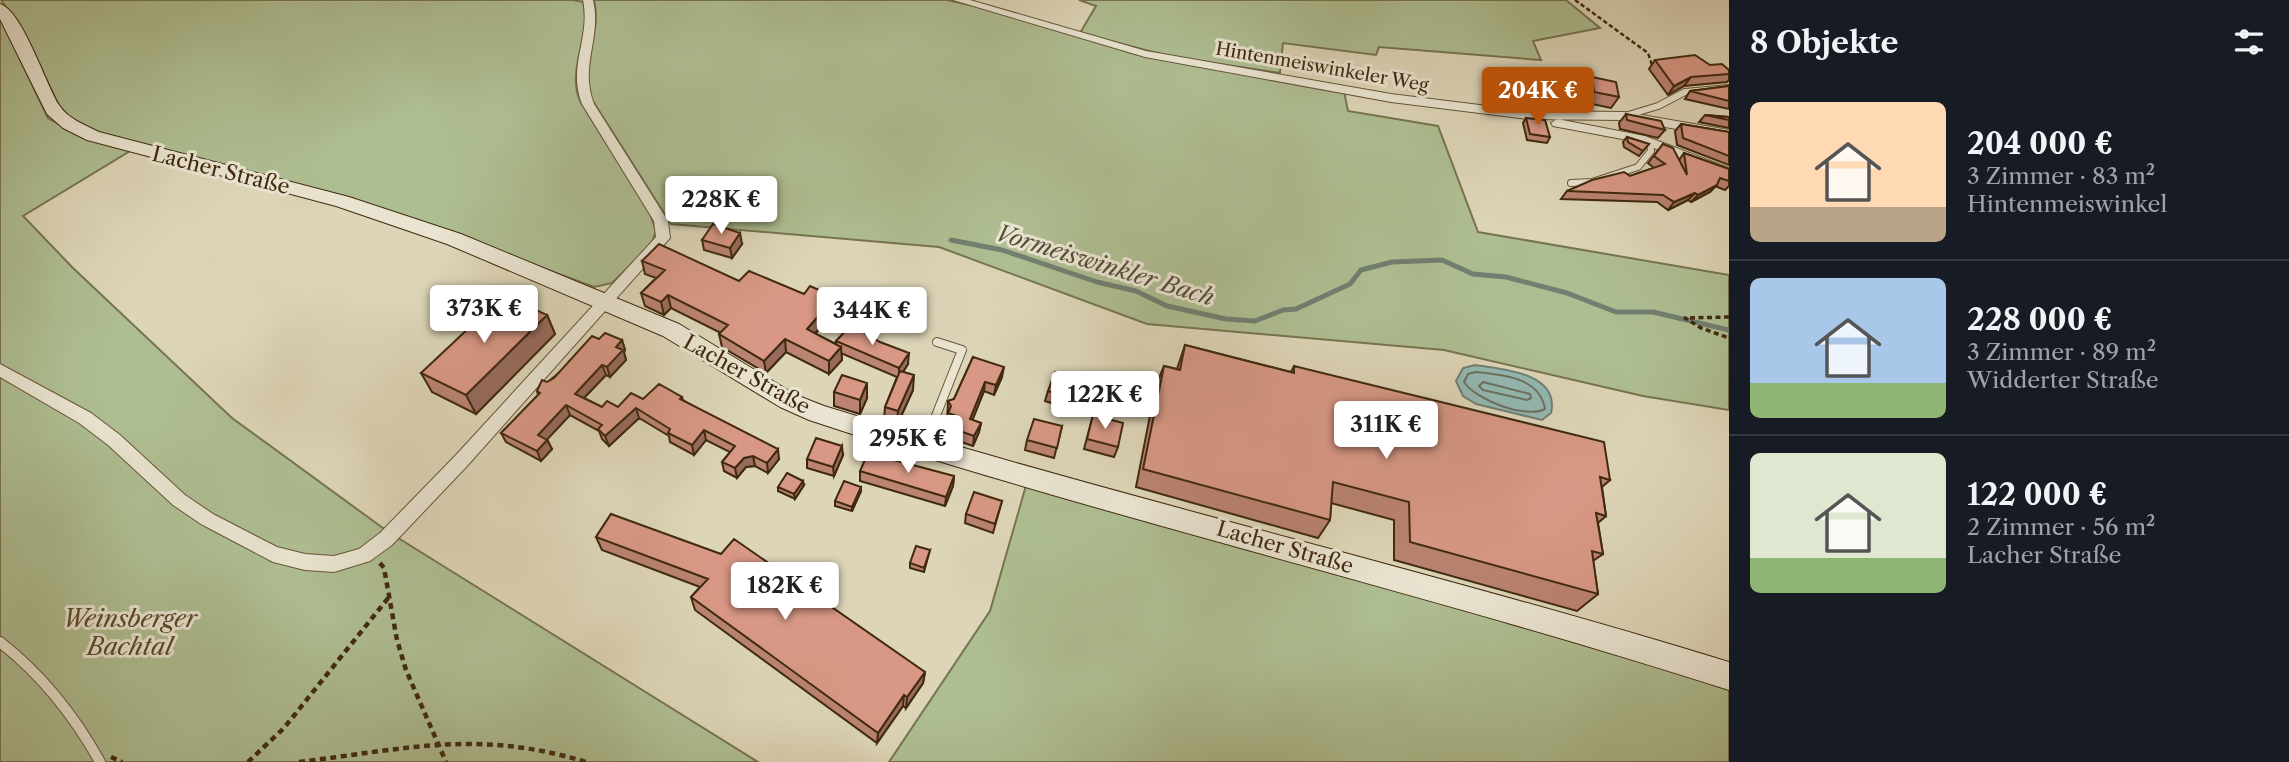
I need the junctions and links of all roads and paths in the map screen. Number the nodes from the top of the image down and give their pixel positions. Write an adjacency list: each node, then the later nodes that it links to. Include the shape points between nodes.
1 (588, 0): 13 (street, via 592,26 580,85 665,233 658,247)
2 (958, 0): 7 (street, Hintenmeiswinkeler Weg, via 1159,57 1391,98)
3 (1575, 0): 5 (path, via 1648,53)
4 (0, 9): 13 (street, Lacher Straße, via 53,110 93,136 342,201 454,239)
5 (1653, 68)
6 (1729, 88): 8 (lane, via 1685,92)
7 (1528, 115): 8 (street, Hintenmeiswinkeler Weg); 10 (street)
8 (1624, 116): 9 (street, Hintenmeiswinkeler Weg)
9 (1729, 134)
10 (1650, 143): 11 (street); 12 (lane, via 1651,151 1641,165 1592,182)
11 (1729, 173)
12 (1571, 183)
13 (606, 300): 18 (street, Lacher Straße, via 671,330 796,405); 19 (street, via 462,460 386,539)
14 (1729, 317): 15 (path, via 1685,318)
15 (1729, 338)
16 (937, 341): 18 (lane, via 962,350)
17 (0, 370): 19 (street, via 85,418 179,500 230,532 274,554 305,562 334,564)
18 (924, 446): 22 (street, Lacher Straße)
19 (364, 555): 20 (path, via 384,568)
20 (389, 597): 23 (path, via 406,670); 25 (path, via 288,726)
21 (0, 642): 24 (lane, via 56,695)
22 (1729, 676)
23 (438, 743): 26 (path); 27 (path); 28 (path, via 530,747)
24 (100, 762)
25 (248, 762)
26 (299, 762)
27 (446, 762)
28 (586, 762)

